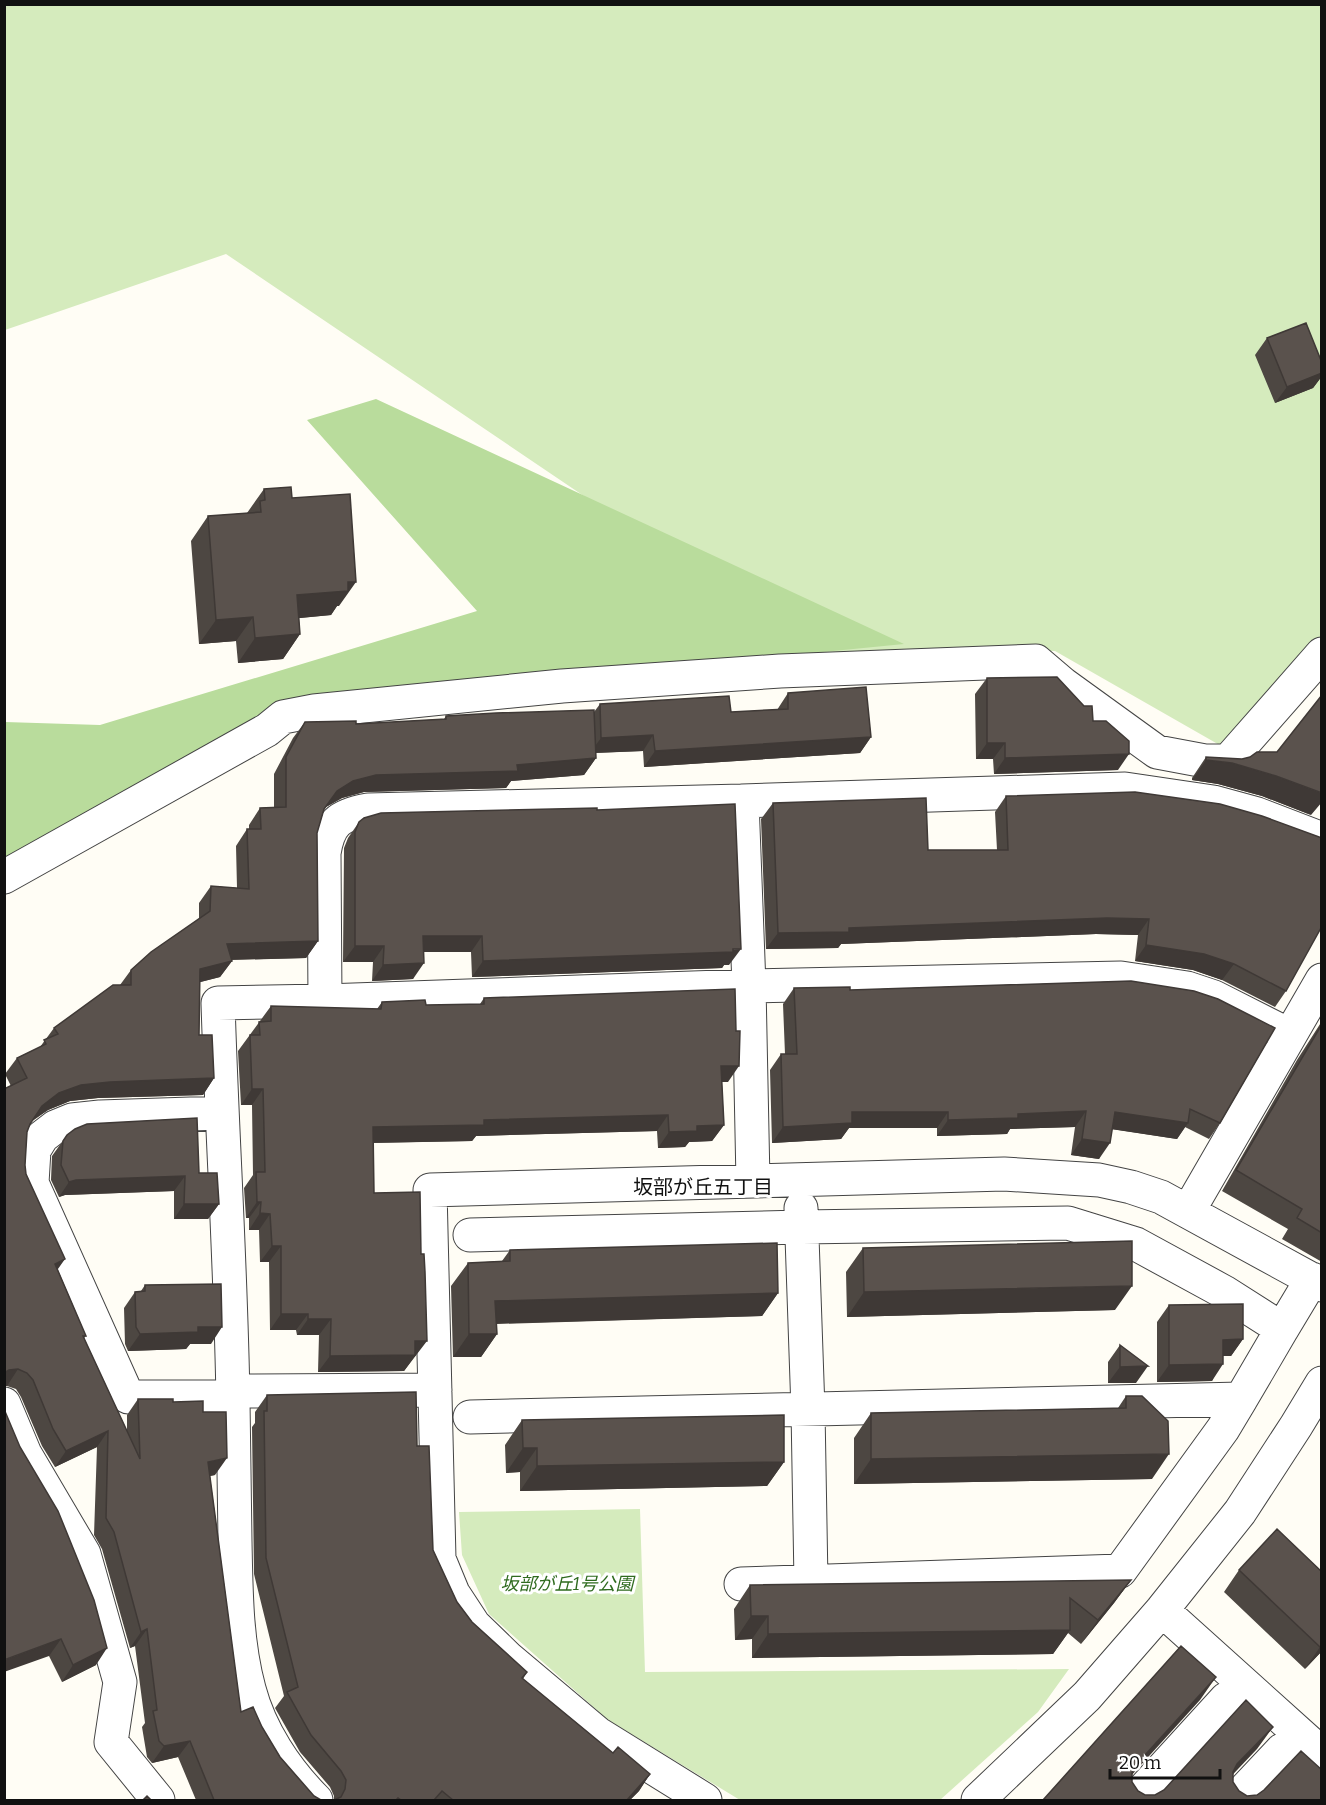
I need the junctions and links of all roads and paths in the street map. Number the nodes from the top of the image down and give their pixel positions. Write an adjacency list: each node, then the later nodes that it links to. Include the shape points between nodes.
1 (1322, 654): 4 (street, via 1228,761 1157,752 1036,661 780,671 562,686 314,711 283,717 267,730)
2 (742, 801): 3 (street, via 1125,789 1213,802); 6 (street); 7 (street, via 368,810 344,816 327,836 324,853)
3 (1322, 839)
4 (4, 877)
5 (1322, 980): 8 (street)
6 (749, 986): 7 (street); 8 (street, via 1121,978 1187,988 1214,997); 10 (street)
7 (325, 1001): 9 (street, via 218,1003)
8 (1289, 1035): 11 (street)
9 (221, 1113): 18 (street); 18 (street, via 72,1120 42,1137 34,1150 32,1183 128,1397)
10 (753, 1181): 11 (street, via 1053,1176 1131,1187); 17 (street, via 430,1190)
11 (1189, 1210): 14 (street)
12 (802, 1218): 13 (street); 15 (street, via 1068,1223 1136,1244); 21 (street)
13 (470, 1235)
14 (1317, 1282): 15 (street)
15 (1282, 1329): 19 (street)
16 (1322, 1383): 26 (street, via 1240,1512)
17 (435, 1390): 18 (street); 32 (street, via 440,1560 453,1593 474,1625 597,1733)
18 (233, 1394): 31 (street, via 235,1580 240,1648 249,1690 261,1720 294,1776)
19 (1241, 1399): 21 (street); 24 (street, via 1120,1571)
20 (4, 1404): 23 (street)
21 (808, 1410): 22 (street); 24 (street)
22 (470, 1417)
23 (15, 1457): 30 (street, via 84,1554 120,1682 111,1742)
24 (811, 1582): 25 (street)
25 (741, 1584)
26 (1162, 1610): 29 (street); 33 (street, via 1087,1696)
27 (1226, 1699): 34 (street)
28 (1282, 1750): 35 (street)
29 (1322, 1754)
30 (158, 1800)
31 (316, 1800)
32 (701, 1800)
33 (978, 1800)
34 (1134, 1800)
35 (1235, 1800)

